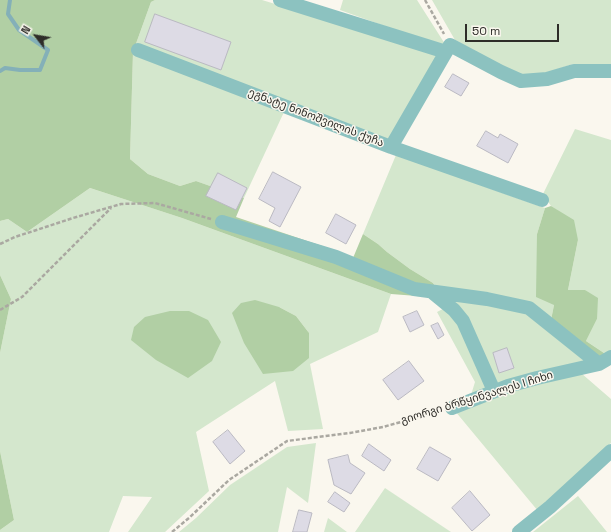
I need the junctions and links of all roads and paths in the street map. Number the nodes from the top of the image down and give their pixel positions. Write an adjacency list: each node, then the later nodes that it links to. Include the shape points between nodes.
1 (280, 0): 3 (street)
2 (425, 0): 3 (path)
3 (448, 49): 5 (street, via 521,81 547,79 574,71); 6 (street, ეგნატე ნინოშვილის ქუჩა)
4 (138, 50): 6 (street, ეგნატე ნინოშვილის ქუჩა)
5 (611, 71)
6 (391, 147): 7 (street)
7 (542, 200)
8 (111, 208): 9 (path, via 121,204 155,203); 10 (path, via 14,237); 12 (path, via 22,297)
9 (222, 222): 11 (street, via 336,257 414,289)
10 (0, 244)
11 (432, 292): 13 (street, via 487,299 529,308); 14 (street, via 463,321)
12 (0, 310)
13 (605, 361): 14 (street, გიორგი ბრწყინვალეს I ჩიხი)
14 (494, 391): 15 (street, გიორგი ბრწყინვალეს I ჩიხი)
15 (452, 408): 17 (path, გიორგი ბრწყინვალეს I ჩიხი, via 383,427 287,441 229,480)
16 (611, 450): 18 (street)
17 (172, 532)
18 (519, 532)

